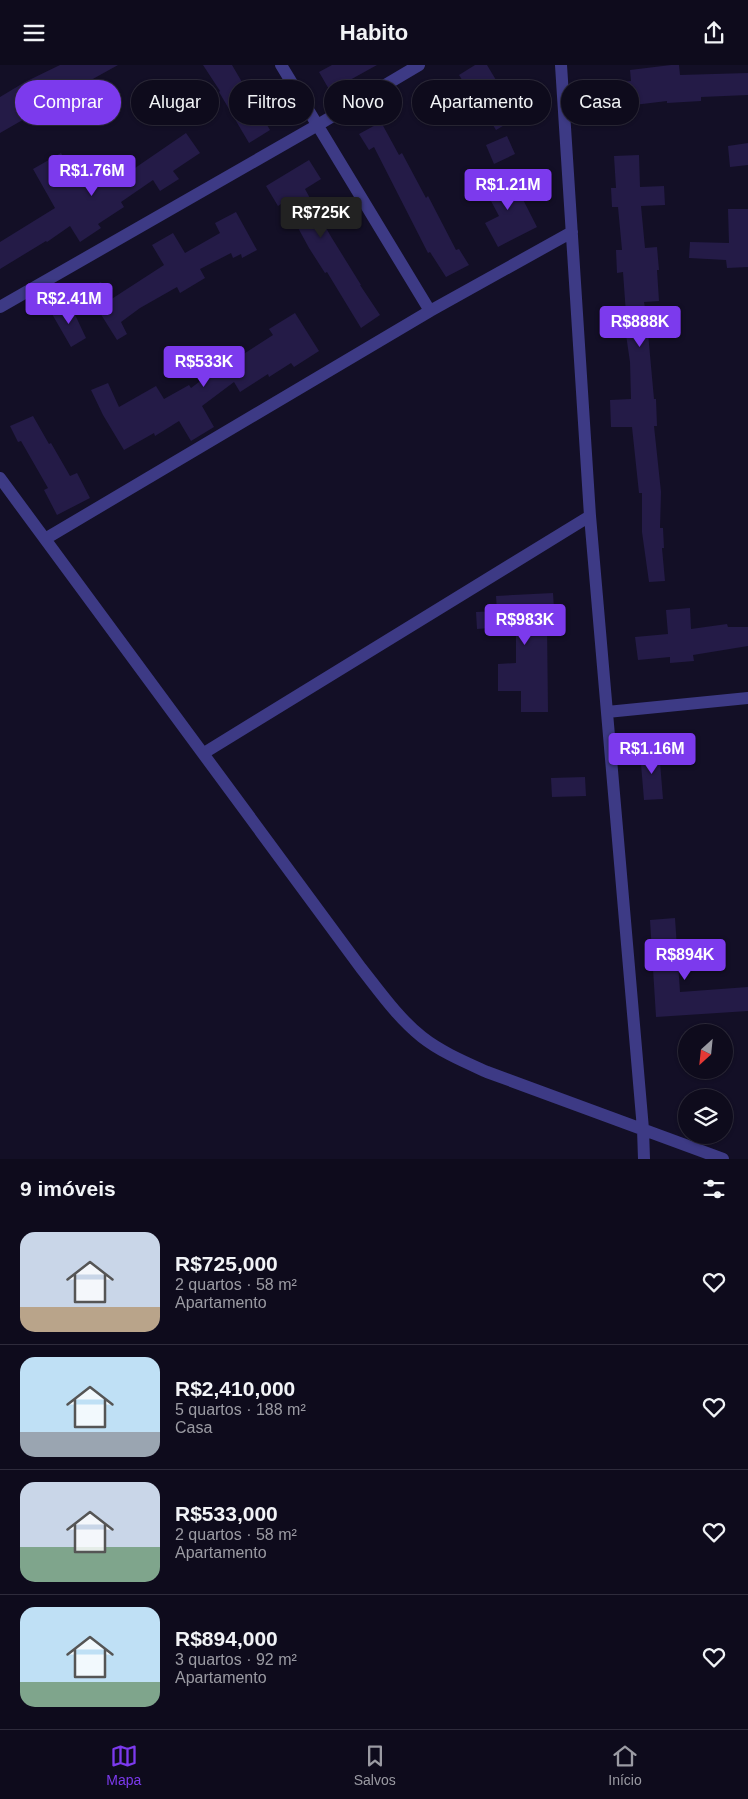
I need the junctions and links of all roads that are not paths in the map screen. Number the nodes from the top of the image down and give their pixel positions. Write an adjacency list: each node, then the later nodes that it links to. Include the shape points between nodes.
1 (281, 65): 4 (street)
2 (419, 65): 4 (street)
3 (561, 65): 5 (street)
4 (316, 126): 6 (street); 7 (street)
5 (572, 232): 7 (street); 9 (street)
6 (0, 307)
7 (430, 311): 10 (street)
8 (0, 478): 10 (street)
9 (590, 516): 12 (street); 13 (street)
10 (45, 539): 13 (street)
11 (748, 698): 12 (street)
12 (607, 712): 14 (street)
13 (204, 753): 14 (street, via 361,968 398,1015 422,1037 487,1072)
14 (643, 1129): 15 (street); 16 (street)
15 (644, 1159)
16 (723, 1159)

